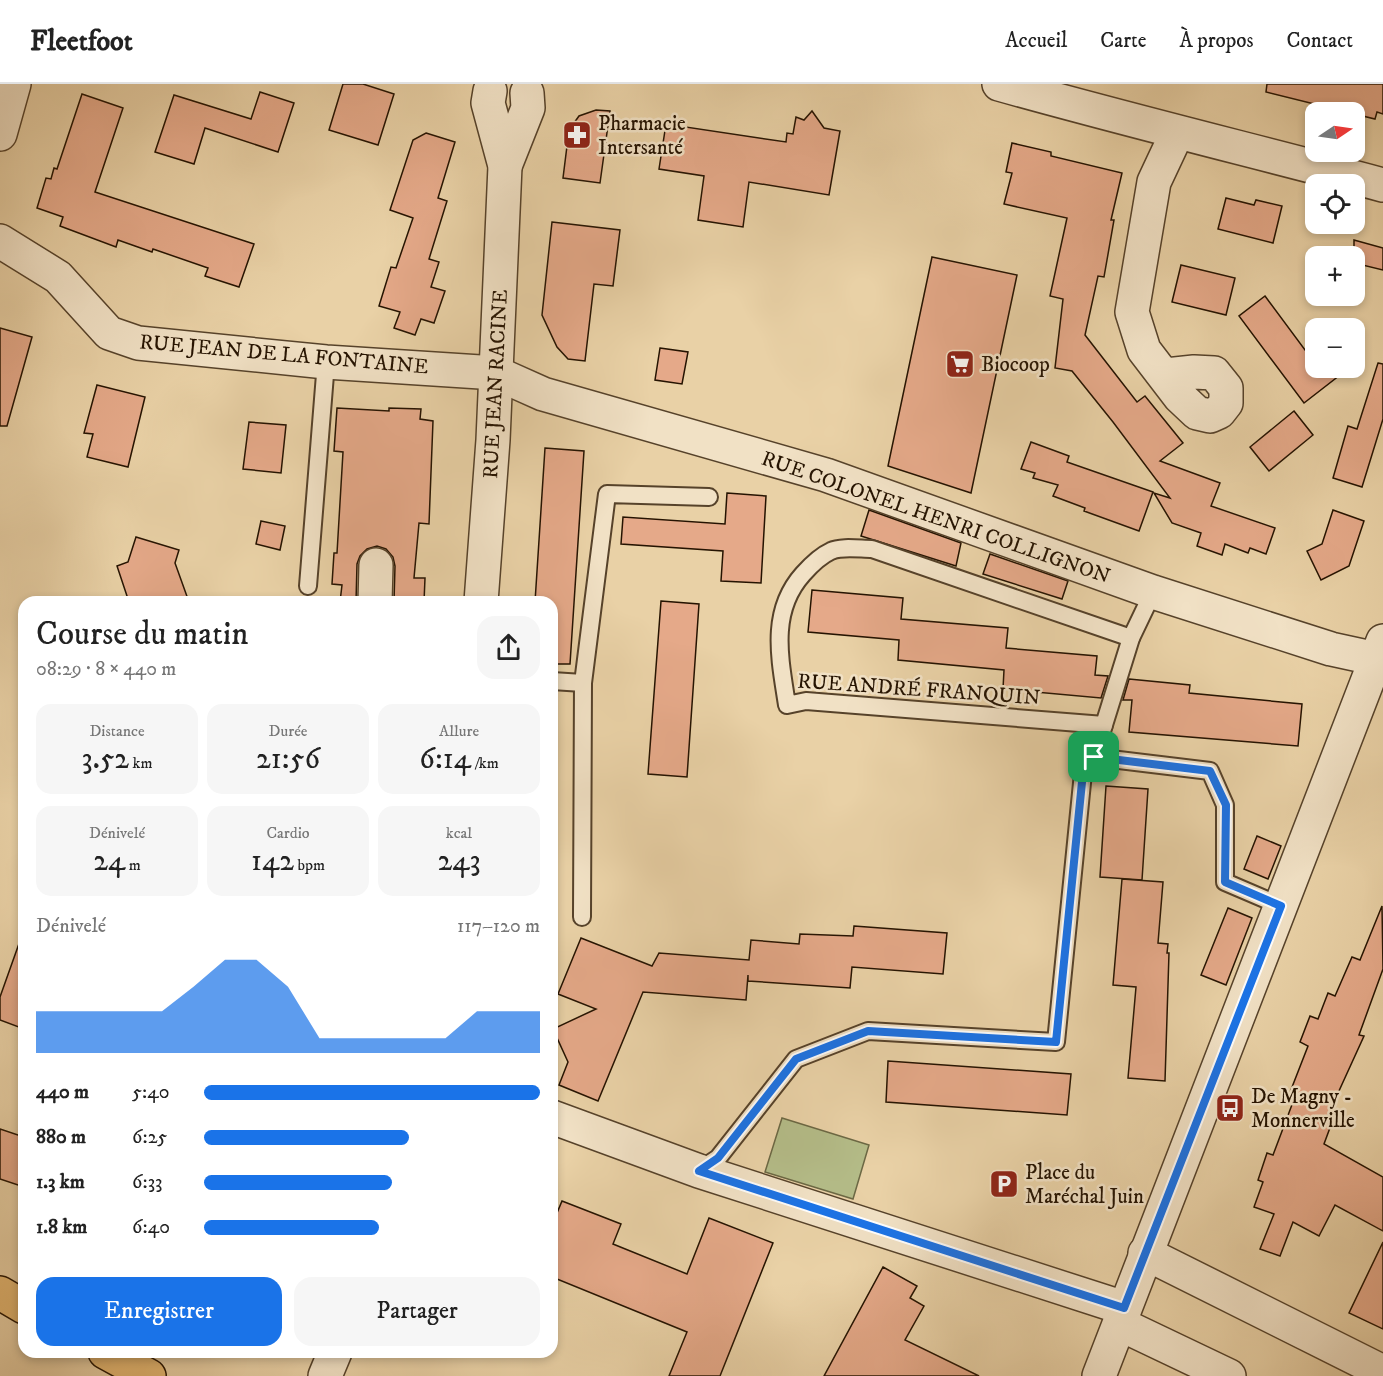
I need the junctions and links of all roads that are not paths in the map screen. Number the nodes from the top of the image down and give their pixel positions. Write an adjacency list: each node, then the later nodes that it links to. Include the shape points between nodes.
1 (14, 84): 6 (street)
2 (999, 84): 5 (street)
3 (487, 88): 4 (street, via 508,97); 7 (street, RUE JEAN RACINE)
4 (532, 88): 7 (street, RUE JEAN RACINE)
5 (1177, 133): 8 (street); 12 (street, via 1154,182 1132,312 1144,350)
6 (0, 134)
7 (505, 166): 11 (street, RUE JEAN RACINE)
8 (1383, 185)
9 (0, 241): 10 (street, RUE JEAN DE LA FONTAINE, via 58,277 108,333 138,343)
10 (326, 362): 11 (street, RUE JEAN DE LA FONTAINE); 15 (lane)
11 (496, 373): 16 (street, RUE COLONEL HENRI COLLIGNON, via 543,394 826,476); 18 (street, RUE JEAN RACINE)
12 (1166, 375)
13 (709, 497): 22 (lane, via 607,494)
14 (376, 565): 17 (street)
15 (308, 586)
16 (1153, 592): 19 (lane); 20 (street, RUE COLONEL HENRI COLLIGNON)
17 (375, 596)
18 (481, 596)
19 (1131, 638): 23 (lane); 23 (lane, RUE ANDRÉ FRANQUIN, via 872,549 833,550 813,562 794,584 782,607 778,648 788,705 806,701)
20 (1378, 666): 25 (street)
21 (558, 681): 22 (lane)
22 (583, 682): 26 (lane)
23 (1104, 725): 24 (lane)
24 (1094, 757): 25 (lane, via 1210,771 1226,805 1225,882); 28 (lane, via 1083,772 1056,1042 868,1031 796,1059 718,1158)
25 (1281, 906): 29 (street)
26 (582, 917)
27 (558, 1119): 28 (street)
28 (699, 1171): 32 (street)
29 (1145, 1253): 32 (street); 35 (street)
30 (0, 1293): 31 (main road)
31 (18, 1303)
32 (1122, 1316): 38 (street); 39 (street)
33 (116, 1358): 36 (main road)
34 (332, 1358): 37 (street)
35 (1383, 1372)
36 (149, 1376)
37 (325, 1376)
38 (1099, 1376)
39 (1229, 1376)

